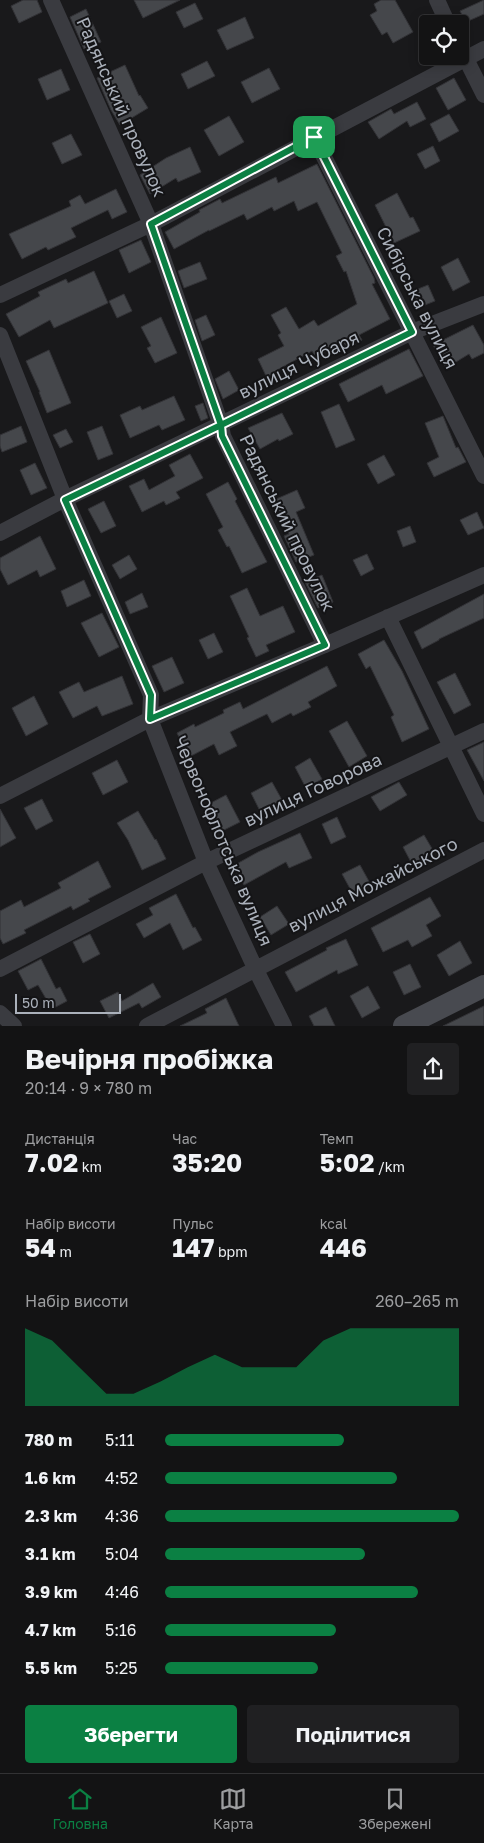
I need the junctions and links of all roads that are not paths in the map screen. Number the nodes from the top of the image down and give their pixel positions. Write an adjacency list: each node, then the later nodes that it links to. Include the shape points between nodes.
1 (51, 0): 10 (street, Радянський провулок)
2 (437, 0): 3 (street)
3 (444, 15)
4 (484, 49): 5 (street)
5 (469, 51)
6 (469, 64): 8 (street)
7 (440, 65): 9 (street)
8 (484, 95)
9 (314, 137): 10 (street); 13 (street, Сибірська вулиця)
10 (151, 224): 11 (street); 15 (street, Радянський провулок)
11 (0, 295)
12 (484, 304): 13 (street, вулиця Чубаря)
13 (412, 332): 15 (street, вулиця Чубаря); 16 (street, Сибірська вулиця)
14 (0, 335): 17 (street, Червонофлотська вулиця)
15 (221, 425): 17 (street, вулиця Чубаря); 21 (street, Радянський провулок, via 222,436)
16 (484, 476)
17 (65, 500): 18 (street, вулиця Чубаря); 22 (street, Червонофлотська вулиця, via 151,695)
18 (0, 532)
19 (484, 575): 20 (street)
20 (388, 617): 21 (street); 24 (street)
21 (325, 645): 22 (street)
22 (150, 719): 25 (street); 28 (street, Червонофлотська вулиця)
23 (484, 731): 24 (street, вулиця Говорова)
24 (452, 747): 26 (street); 28 (street, вулиця Говорова)
25 (0, 796)
26 (484, 814)
27 (484, 850): 29 (street, вулиця Можайського)
28 (206, 862): 29 (street, Червонофлотська вулиця); 30 (street, вулиця Говорова)
29 (255, 968): 34 (street, вулиця Можайського); 35 (street, Червонофлотська вулиця)
30 (0, 969)
31 (484, 986): 36 (street)
32 (0, 1013): 33 (street)
33 (14, 1026)
34 (147, 1026)
35 (284, 1026)
36 (404, 1026)

